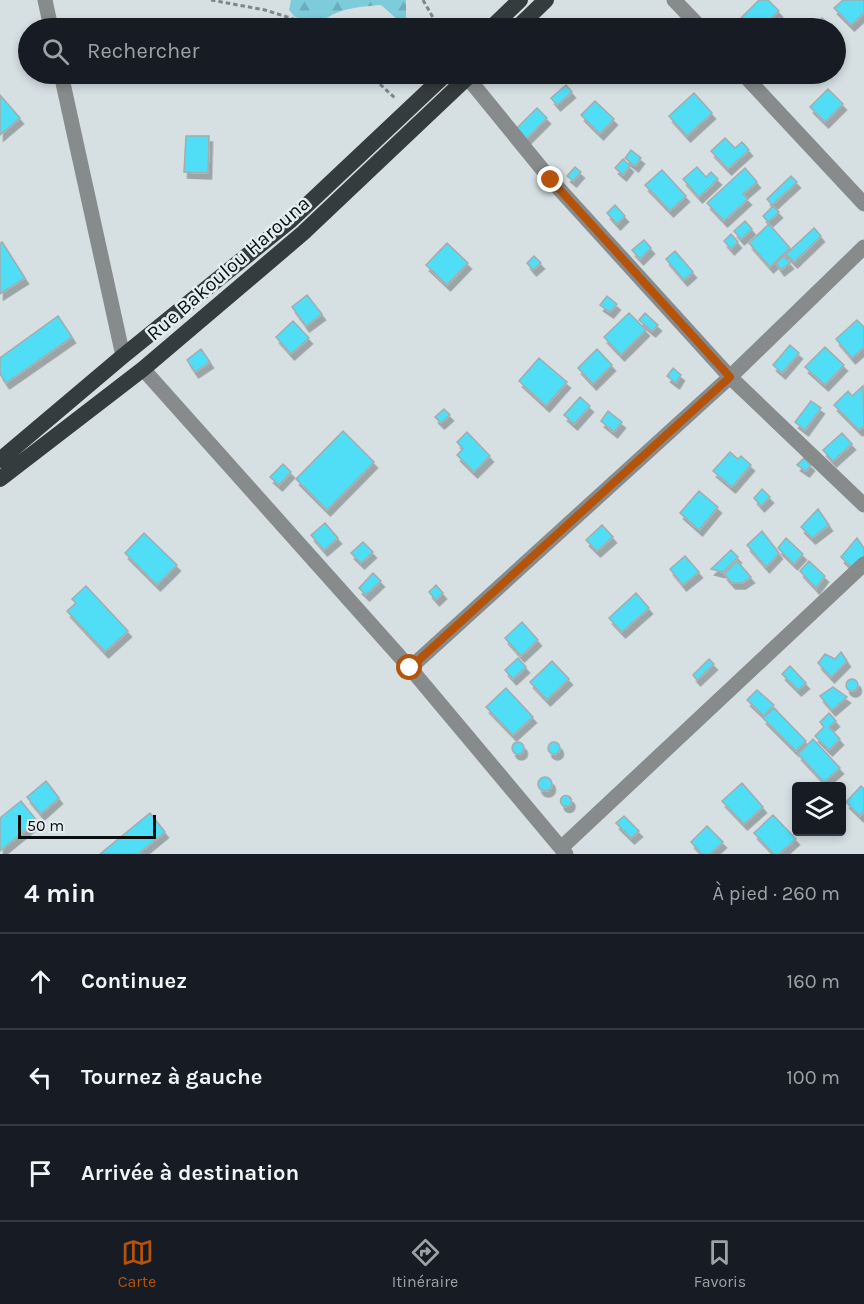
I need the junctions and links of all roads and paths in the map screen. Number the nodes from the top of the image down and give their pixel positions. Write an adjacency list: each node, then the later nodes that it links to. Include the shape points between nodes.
1 (45, 0): 7 (street)
2 (211, 0): 8 (path)
3 (423, 0): 9 (path)
4 (520, 0): 10 (highway)
5 (546, 0): 11 (highway)
6 (674, 0): 12 (street)
7 (49, 18)
8 (290, 18)
9 (433, 18)
10 (501, 18)
11 (527, 18)
12 (691, 18)
13 (63, 84): 22 (street)
14 (380, 84): 19 (path)
15 (436, 84): 19 (highway, Rue Bakoulou Harouna)
16 (460, 84): 23 (highway, Rue Bakoulou Harouna, via 303,233)
17 (476, 84): 24 (street, via 551,180)
18 (752, 84): 20 (street)
19 (408, 111): 22 (highway, Rue Bakoulou Harouna, via 291,220)
20 (864, 204)
21 (864, 247): 24 (street)
22 (123, 356): 25 (highway, Rue Bakoulou Harouna)
23 (143, 369): 26 (highway, Rue Bakoulou Harouna); 29 (street)
24 (730, 377): 27 (street); 29 (street)
25 (0, 460)
26 (0, 478)
27 (864, 505)
28 (864, 564): 30 (street)
29 (410, 668): 30 (street)
30 (563, 851)

